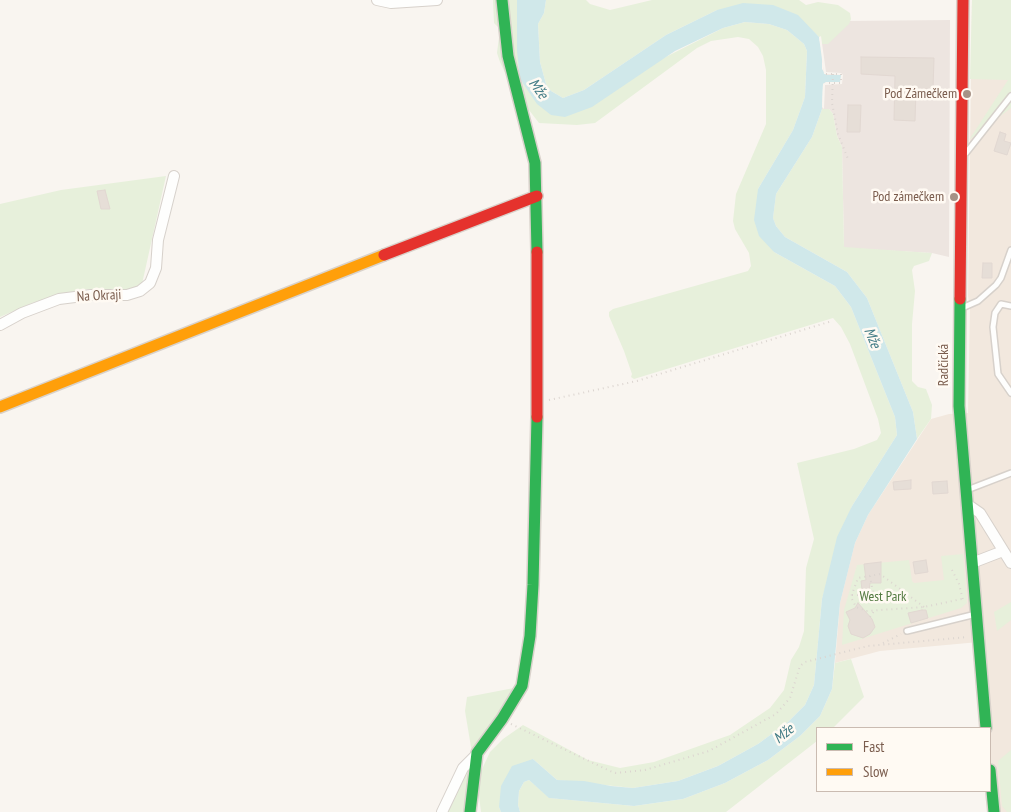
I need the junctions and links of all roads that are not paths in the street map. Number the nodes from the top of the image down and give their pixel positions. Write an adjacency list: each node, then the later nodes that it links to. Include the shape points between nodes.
1 (377, 0): 2 (street, via 391,3)
2 (437, 0)
3 (502, 0): 8 (street, via 508,56 535,163)
4 (963, 0): 6 (street, Radčická)
5 (1011, 96): 6 (lane)
6 (961, 160): 11 (street, Radčická)
7 (174, 176): 12 (street, Na Okraji, via 158,240 156,268 150,283 126,295 91,294 59,299)
8 (538, 196): 14 (street); 24 (street, via 537,402 530,636 522,686)
9 (1011, 250): 11 (lane, via 996,285 978,301)
10 (1011, 306): 13 (lane, via 1004,303 999,307 993,327 998,374)
11 (959, 310): 16 (street, Radčická, via 959,406)
12 (0, 325)
13 (1011, 393)
14 (0, 407)
15 (1011, 473): 16 (lane)
16 (966, 491): 17 (street, Radčická)
17 (967, 504): 18 (street, via 980,513); 19 (street, Radčická)
18 (1003, 551): 19 (street); 20 (street)
19 (972, 563): 21 (street, Radčická)
20 (1011, 563)
21 (976, 614): 22 (lane); 23 (street, Radčická)
22 (907, 631)
23 (986, 727)
24 (478, 753): 26 (street, via 463,768); 27 (street)
25 (991, 780): 28 (street)
26 (442, 812)
27 (470, 812)
28 (994, 812)

